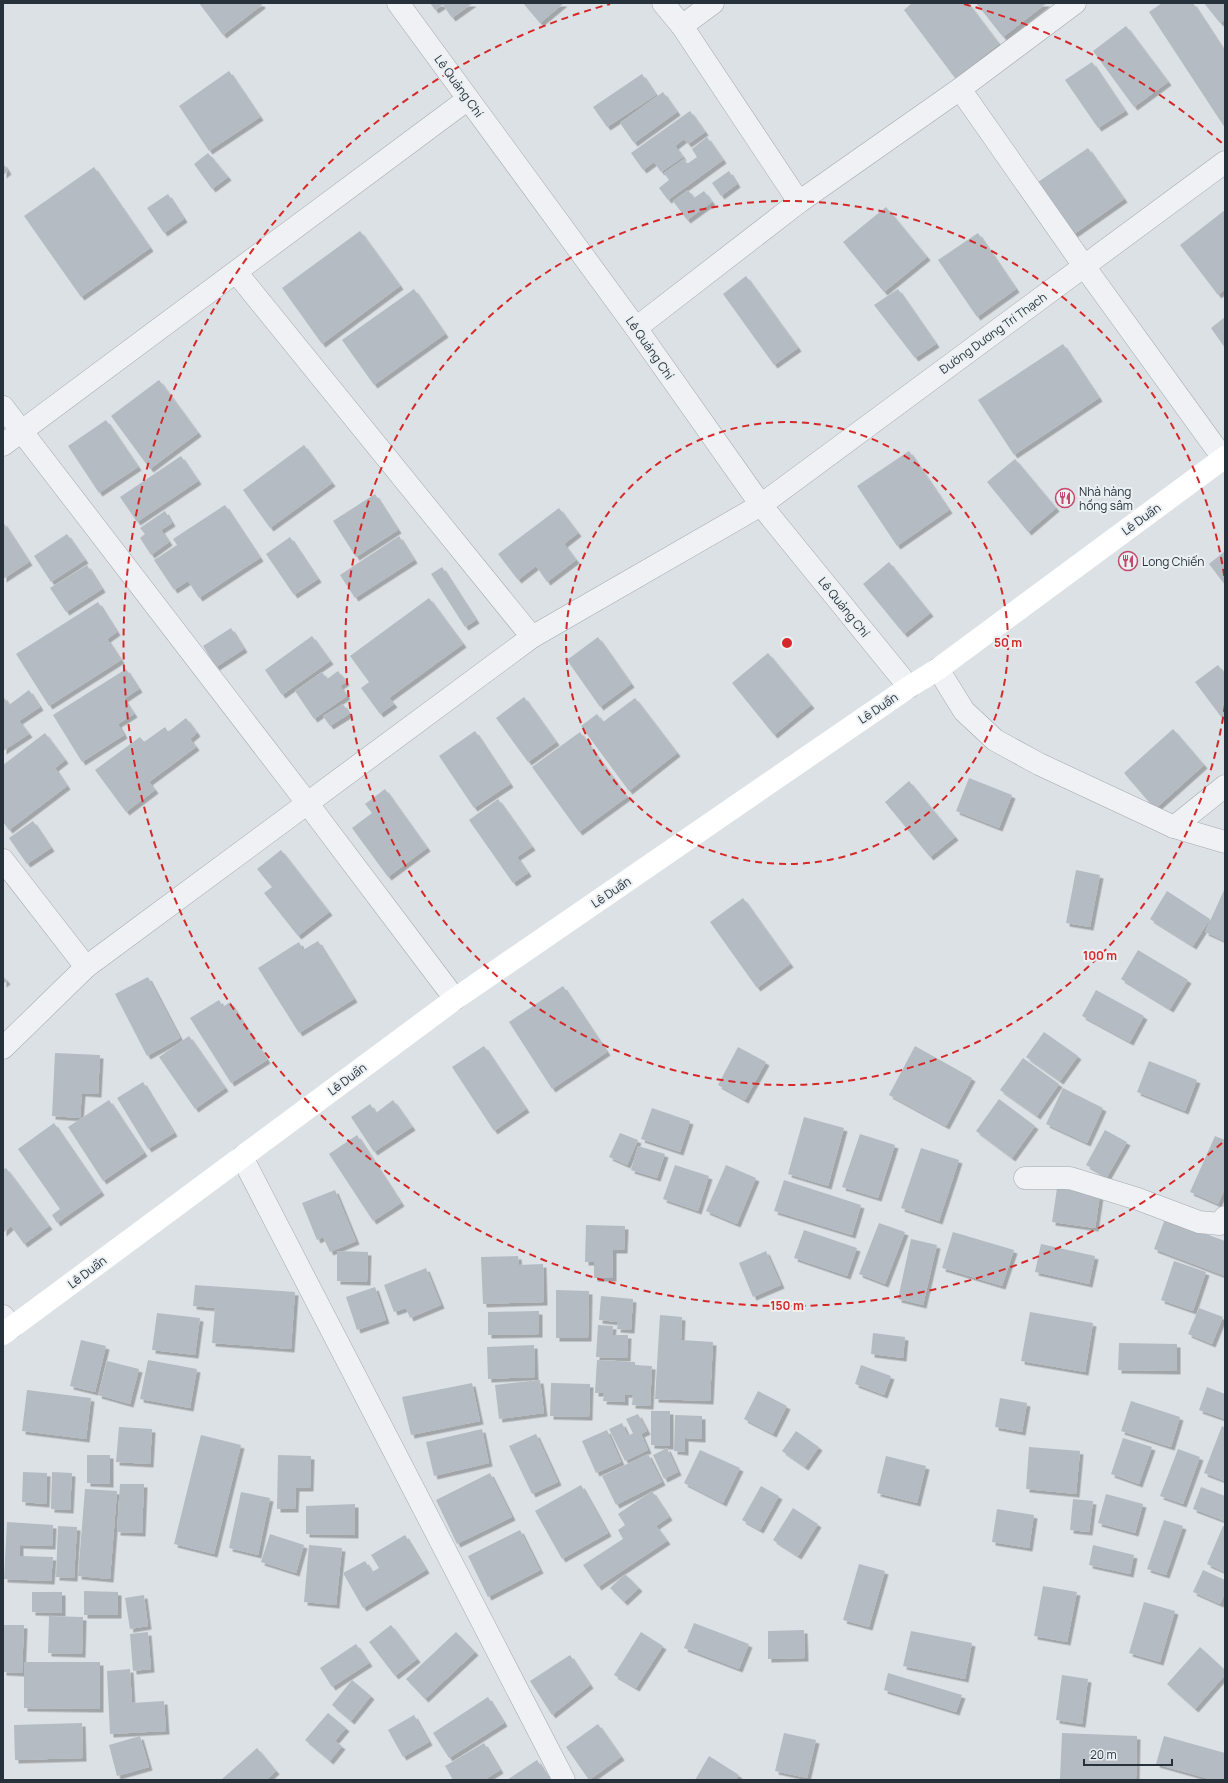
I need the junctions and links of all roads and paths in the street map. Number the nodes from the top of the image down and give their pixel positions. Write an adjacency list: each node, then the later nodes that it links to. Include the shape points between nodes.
1 (398, 3): 7 (street, Lê Quảng Chí)
2 (663, 3): 5 (street)
3 (713, 3): 5 (street)
4 (1075, 3): 6 (street)
5 (682, 26): 9 (street)
6 (960, 89): 9 (street); 10 (street)
7 (468, 99): 11 (street); 12 (street, Lê Quảng Chí)
8 (1225, 162): 10 (street, Đường Dương Trí Thạch)
9 (799, 202): 12 (street)
10 (1084, 266): 16 (street); 17 (street, Đường Dương Trí Thạch)
11 (236, 272): 14 (street); 18 (street)
12 (636, 328): 17 (street, Lê Quảng Chí)
13 (3, 407): 14 (street)
14 (21, 432): 15 (street); 22 (street)
15 (3, 445)
16 (1224, 458): 19 (main road, Lê Duẩn)
17 (760, 505): 18 (street, Đường Dương Trí Thạch); 20 (street, Lê Quảng Chí)
18 (532, 637): 22 (street, Đường Dương Trí Thạch)
19 (938, 669): 20 (main road, Lê Duẩn); 23 (street, via 964,711 995,740 1039,764)
20 (909, 687): 27 (main road, Lê Duẩn)
21 (1225, 786): 23 (street)
22 (308, 804): 26 (street, Đường Dương Trí Thạch); 27 (street)
23 (1174, 826): 24 (street)
24 (1225, 842)
25 (3, 860): 26 (street)
26 (86, 967): 28 (street, Đường Dương Trí Thạch)
27 (456, 999): 29 (main road, Lê Duẩn)
28 (3, 1048)
29 (242, 1157): 32 (main road, Lê Duẩn); 33 (street)
30 (1025, 1178): 31 (street, via 1070,1178 1138,1199 1199,1222 1220,1224)
31 (1225, 1217)
32 (6, 1326)
33 (564, 1780)

